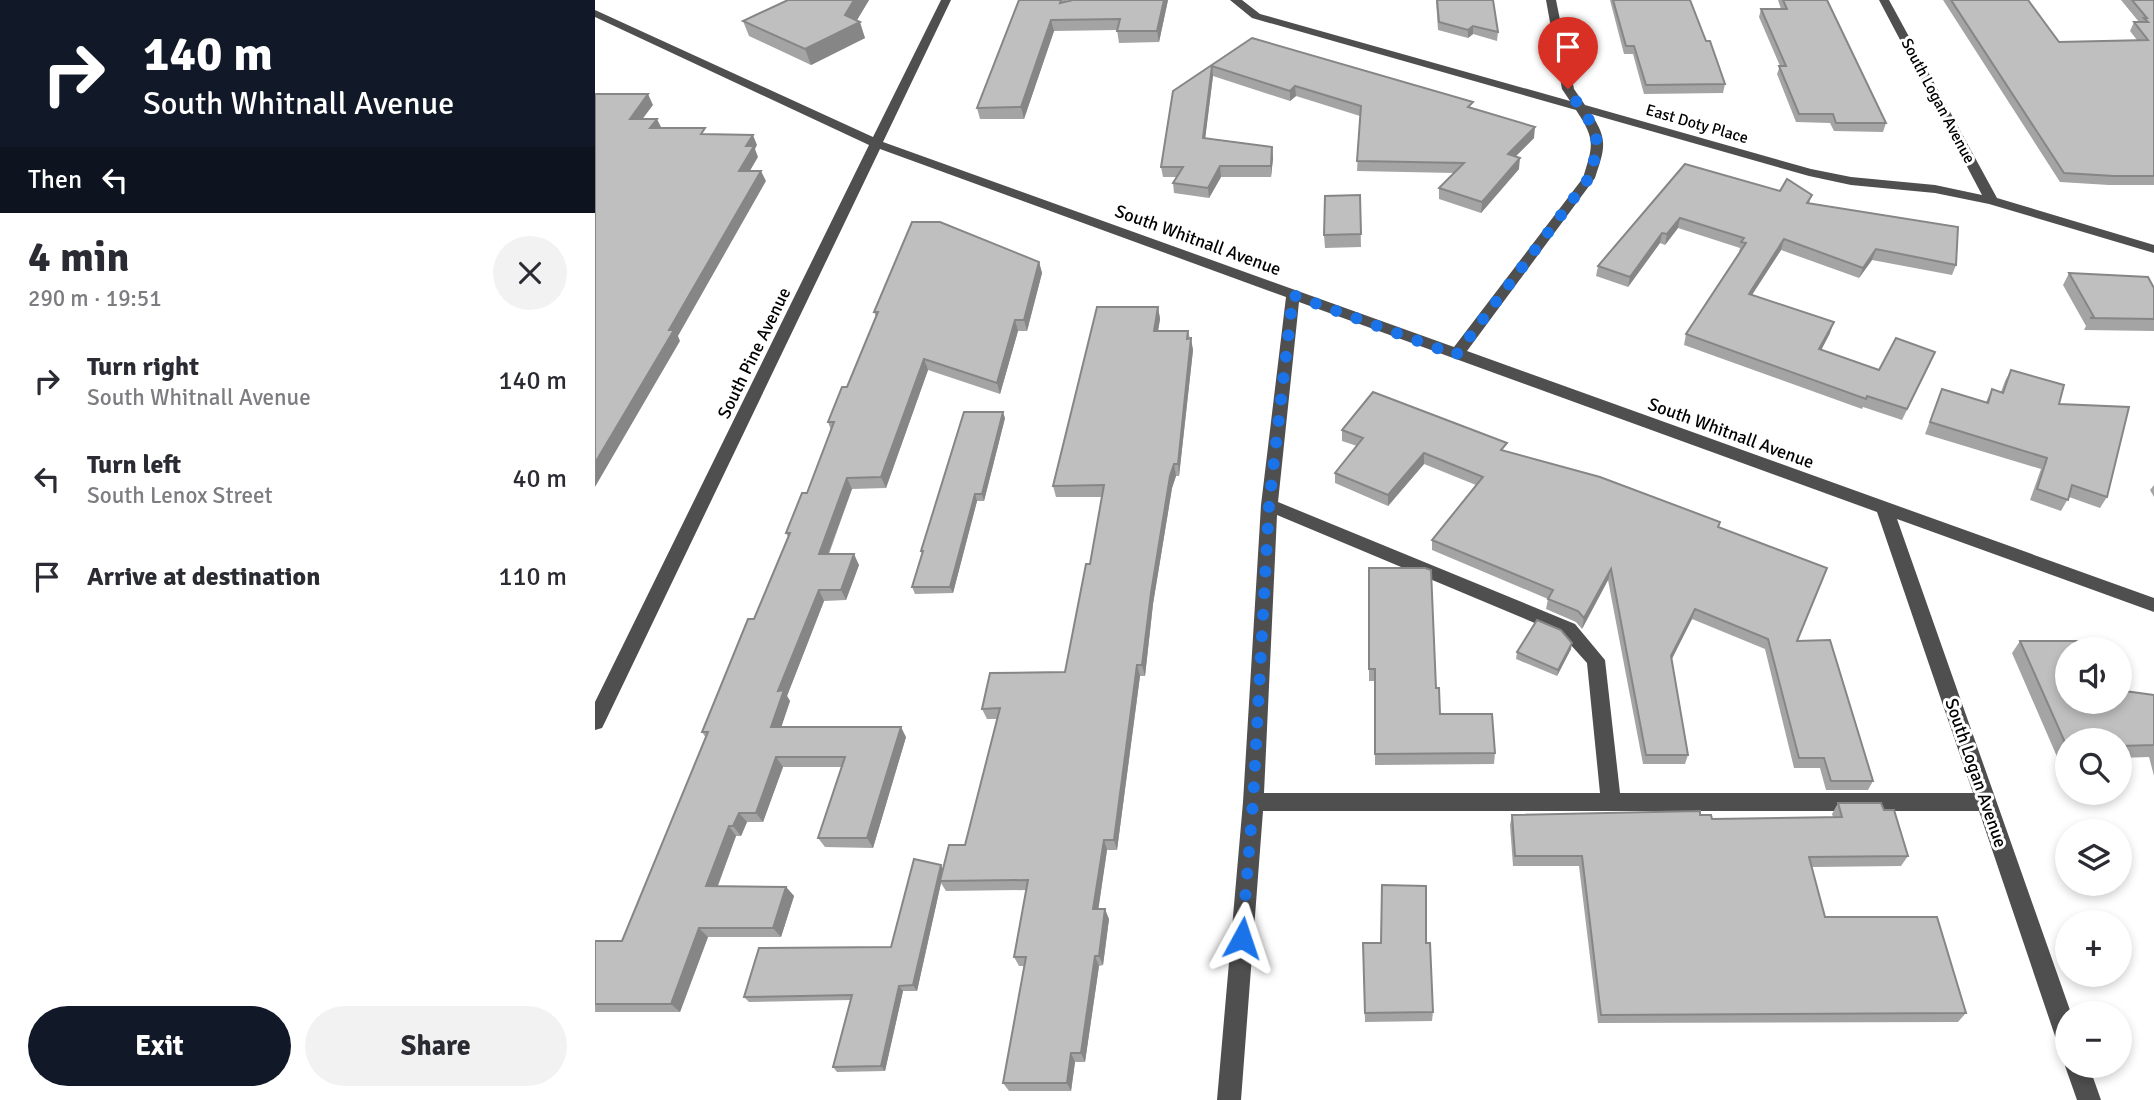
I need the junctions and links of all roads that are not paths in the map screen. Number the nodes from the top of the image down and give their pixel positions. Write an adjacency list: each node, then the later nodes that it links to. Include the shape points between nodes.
1 (946, 0): 7 (street, South Pine Avenue)
2 (1551, 0): 6 (street, via 1568,89)
3 (1884, 0): 8 (street, South Logan Avenue)
4 (1236, 2): 6 (street, East Doty Place, via 1256,16)
5 (595, 13): 7 (street, South Whitnall Avenue)
6 (1580, 107): 8 (street, East Doty Place, via 1809,172); 11 (street, via 1596,130 1598,149 1589,178)
7 (877, 144): 10 (street, South Whitnall Avenue); 15 (street, South Pine Avenue)
8 (1992, 201): 9 (street, East Doty Place)
9 (2154, 249)
10 (1293, 295): 11 (street, South Whitnall Avenue); 12 (street)
11 (1456, 355): 13 (street, South Whitnall Avenue)
12 (1269, 505): 16 (street); 17 (street, via 1568,629 1595,660)
13 (1885, 509): 14 (street, South Whitnall Avenue); 18 (street, South Logan Avenue)
14 (2154, 605)
15 (595, 722)
16 (1253, 802): 17 (street); 21 (street)
17 (1611, 802): 18 (street)
18 (1986, 802): 19 (street, South Logan Avenue)
19 (2055, 1001)
20 (2081, 1078): 22 (street)
21 (1229, 1100)
22 (2089, 1100)

